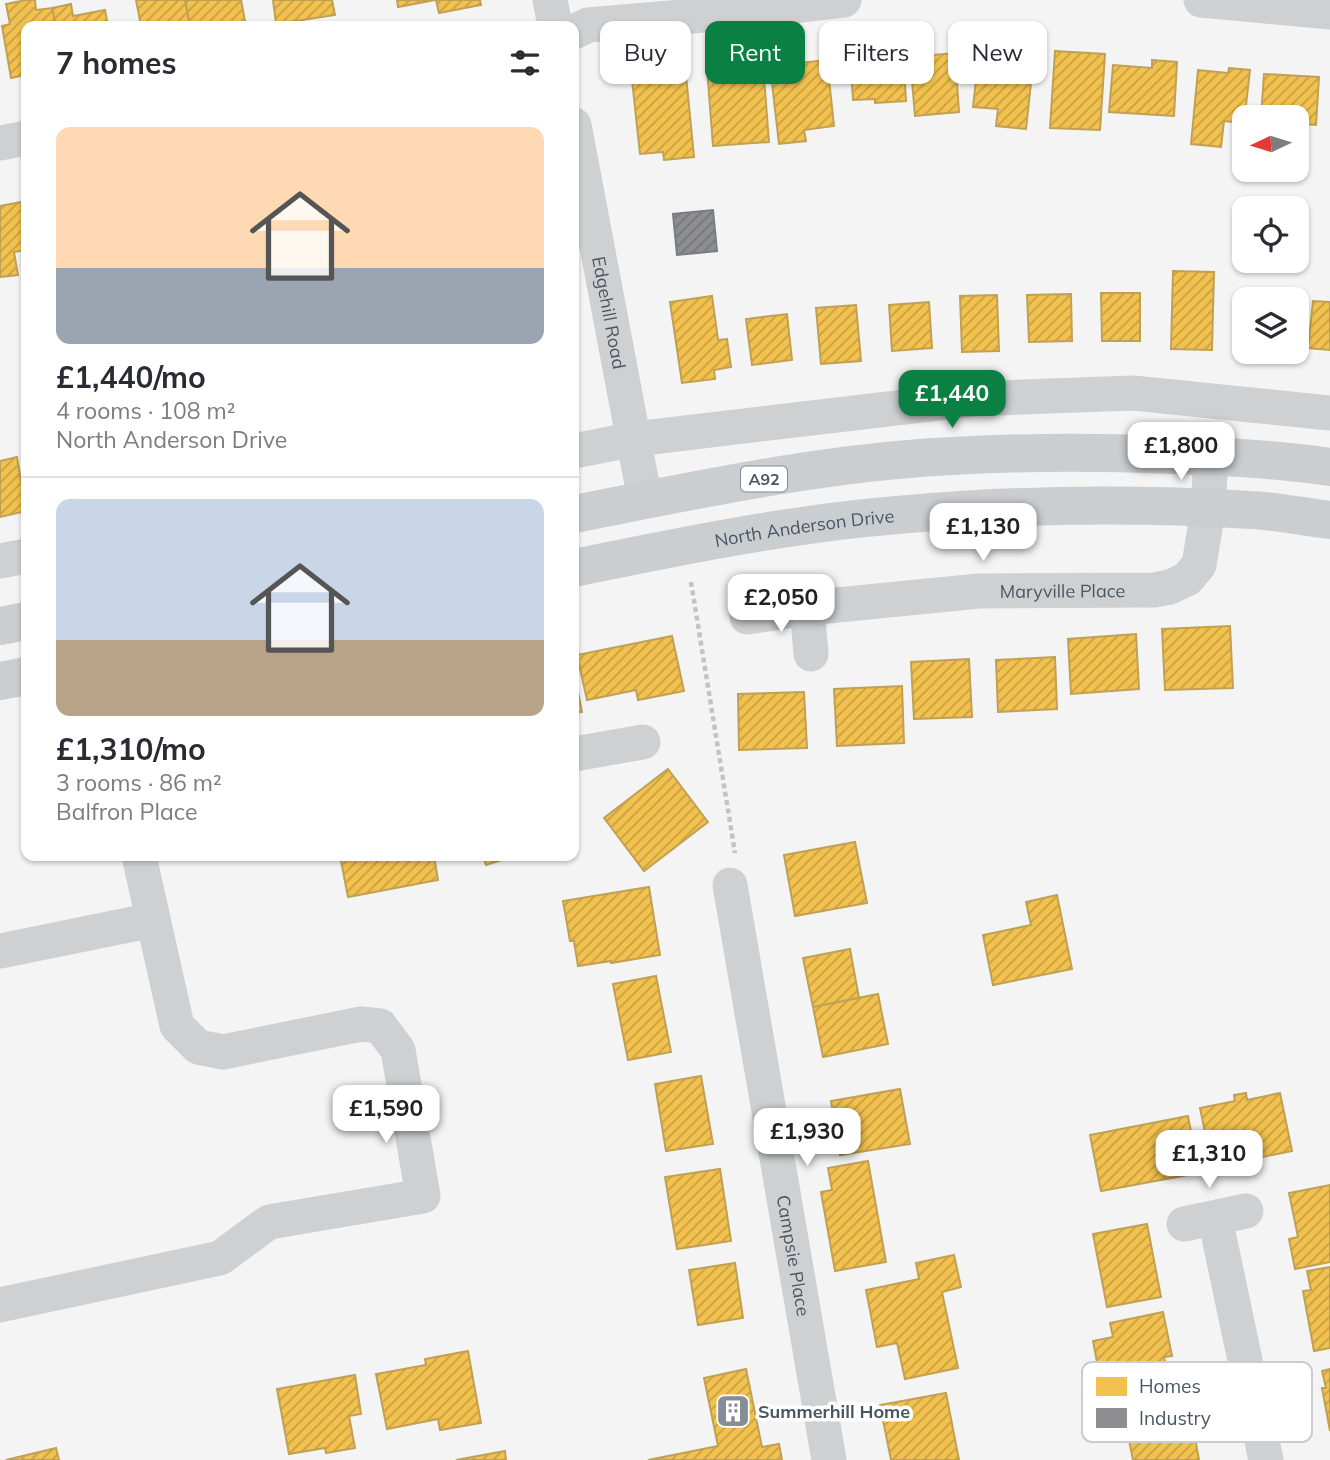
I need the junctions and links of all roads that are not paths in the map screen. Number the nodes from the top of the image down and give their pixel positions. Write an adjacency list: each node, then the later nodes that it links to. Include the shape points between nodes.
1 (551, 0): 5 (street)
2 (844, 0): 6 (street)
3 (1201, 0): 4 (street)
4 (1330, 12)
5 (554, 21)
6 (579, 30)
7 (21, 139): 8 (street)
8 (0, 143)
9 (579, 151): 11 (street, Edgehill Road)
10 (1330, 413): 11 (street, via 1133,393 972,399)
11 (635, 439): 12 (street); 15 (street, Edgehill Road)
12 (579, 450)
13 (1211, 457): 14 (main road, A92); 15 (main road, A92, via 1078,451 932,457 786,475); 16 (street, Maryville Place)
14 (1330, 467)
15 (645, 500): 17 (main road, A92)
16 (1208, 510): 18 (main road, North Anderson Drive, via 1253,510); 21 (main road, North Anderson Drive, via 1096,505 896,515); 22 (street, Maryville Place, via 1199,565 1187,579 1170,587 979,591)
17 (579, 513)
18 (1330, 520)
19 (21, 557): 20 (street)
20 (0, 561)
21 (579, 567)
22 (807, 608): 23 (street, Maryville Place); 26 (street)
23 (747, 617)
24 (21, 622): 25 (main road)
25 (0, 626)
26 (811, 654)
27 (21, 677): 28 (main road)
28 (0, 681)
29 (643, 742): 30 (street)
30 (579, 753)
31 (140, 861): 33 (street)
32 (730, 885): 39 (street, Campsie Place)
33 (153, 920): 34 (street); 36 (street, via 177,1026 198,1047 223,1052 361,1024 380,1026 398,1050 423,1196 269,1222 220,1258)
34 (0, 951)
35 (1215, 1218): 37 (street)
36 (0, 1305)
37 (1245, 1362)
38 (1262, 1442): 40 (street)
39 (829, 1460)
40 (1266, 1460)

